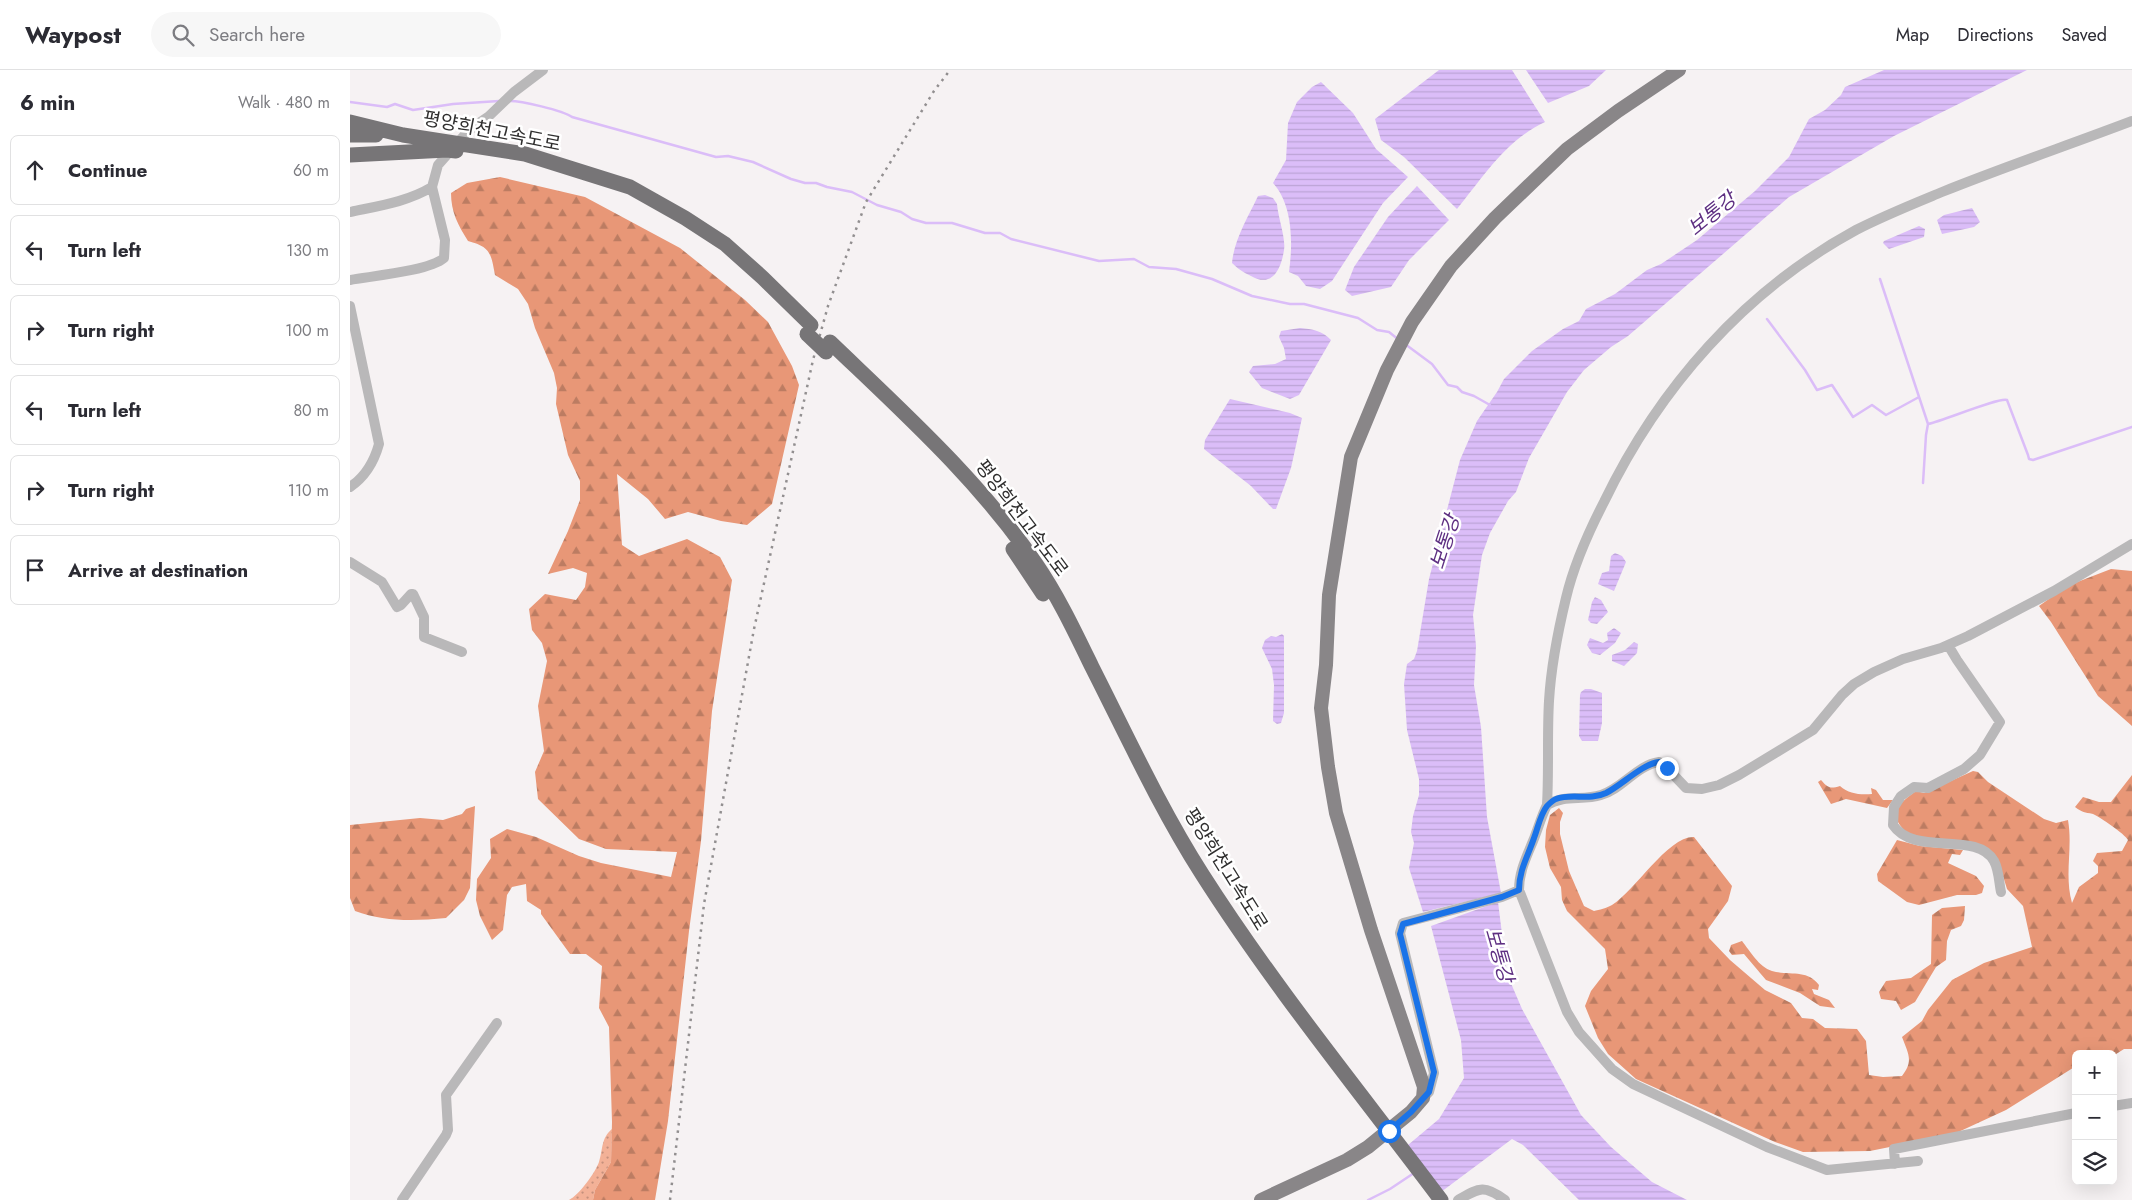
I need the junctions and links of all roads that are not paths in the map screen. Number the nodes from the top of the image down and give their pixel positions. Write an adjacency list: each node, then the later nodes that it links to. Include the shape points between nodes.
1 (543, 70): 7 (street)
2 (1679, 70): 24 (main road, via 1567,149 1495,218 1451,266 1412,322 1387,370 1351,457 1329,595 1321,708 1336,813 1424,1087)
3 (2132, 121): 20 (street, via 1970,181 1856,230 1750,304 1692,364 1622,464 1581,547 1564,606 1549,700)
4 (350, 122): 6 (highway, 평양희천고속도로)
5 (350, 135): 6 (highway)
6 (402, 135): 7 (highway, 평양희천고속도로)
7 (454, 146): 9 (highway, 평양희천고속도로); 11 (street, via 438,165); 28 (highway, 평양희천고속도로, bridge, via 565,174 636,200 724,254 828,347 946,466 1015,552 1049,603 1196,881 1247,956)
8 (350, 147): 9 (highway)
9 (397, 152): 10 (highway, 평양희천고속도로)
10 (350, 155)
11 (432, 187): 12 (street, via 402,201); 13 (street, via 446,240 444,258 426,266)
12 (350, 212)
13 (350, 280)
14 (350, 306): 15 (street, via 379,444 362,478)
15 (350, 487)
16 (2132, 544): 18 (street, via 2054,591)
17 (350, 562): 19 (street, via 382,582 397,607 413,594 424,617 424,637)
18 (1948, 644): 20 (street, via 1903,659 1854,684 1813,730 1719,785 1686,788 1659,762 1651,763 1602,795 1556,799); 22 (street, via 2000,722 1980,755 1964,769 1928,788 1914,787 1901,796 1894,808 1893,825 1907,838 1982,849 1995,863)
19 (462, 652)
20 (1548, 805): 21 (street, via 1540,817 1521,869)
21 (1519, 890): 24 (street, via 1403,924 1400,934 1434,1072 1429,1092); 30 (street, via 1567,1012 1579,1032 1612,1069 1662,1098 1767,1147 1827,1170)
22 (2001, 892)
23 (497, 1023): 31 (street, via 446,1095 446,1135)
24 (1423, 1098): 28 (main road)
25 (2132, 1103): 26 (street)
26 (2117, 1105)
27 (2072, 1115): 30 (street, via 1894,1149)
28 (1388, 1137): 32 (main road); 33 (highway, 평양희천고속도로); 34 (highway, 평양희천고속도로)
29 (1918, 1161): 30 (street)
30 (1895, 1164)
31 (402, 1200)
32 (1261, 1200)
33 (1429, 1200)
34 (1441, 1200)
35 (1458, 1200): 36 (street, via 1484,1188)
36 (1504, 1200)

